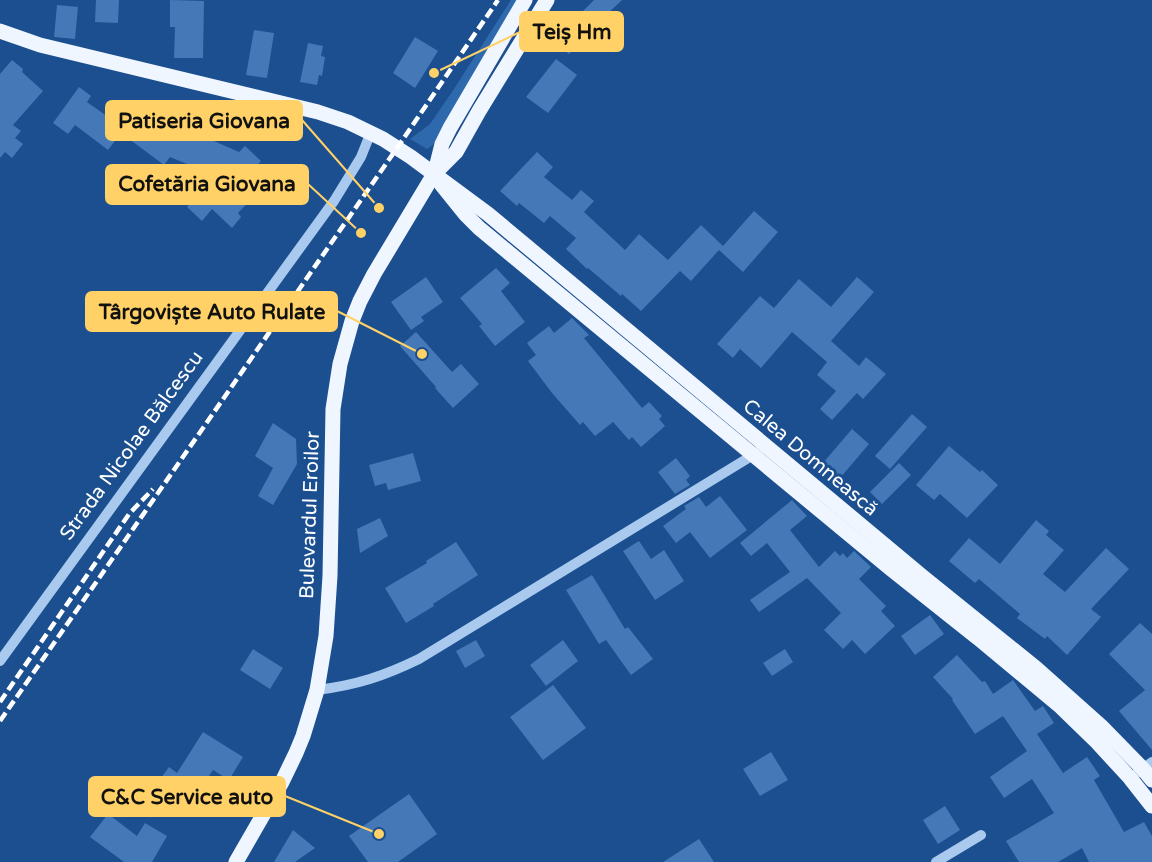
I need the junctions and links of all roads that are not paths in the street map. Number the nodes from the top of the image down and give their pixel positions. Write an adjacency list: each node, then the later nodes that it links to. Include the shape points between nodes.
1 (525, 0): 5 (main road, Bulevardul Eroilor, via 454,120)
2 (548, 0): 5 (main road, Bulevardul Eroilor, via 456,152)
3 (0, 31): 4 (main road, via 51,48 318,112)
4 (370, 132): 5 (main road); 7 (street, Strada Nicolae Bălcescu, via 362,157 334,201)
5 (434, 174): 6 (main road, Calea Domnească, via 488,214); 6 (main road, Calea Domnească, via 478,228); 8 (main road, Bulevardul Eroilor, via 369,283 345,341 333,409 330,576)
6 (760, 451): 8 (street, via 419,659 367,681); 9 (main road, Calea Domnească, via 1036,668); 10 (main road, Calea Domnească, via 891,569 1061,707)
7 (0, 661)
8 (317, 690): 13 (main road, Bulevardul Eroilor, via 296,753)
9 (1149, 770): 10 (street)
10 (1130, 778): 11 (main road, Calea Domnească)
11 (1152, 806)
12 (981, 835): 14 (street)
13 (236, 862)
14 (936, 862)

